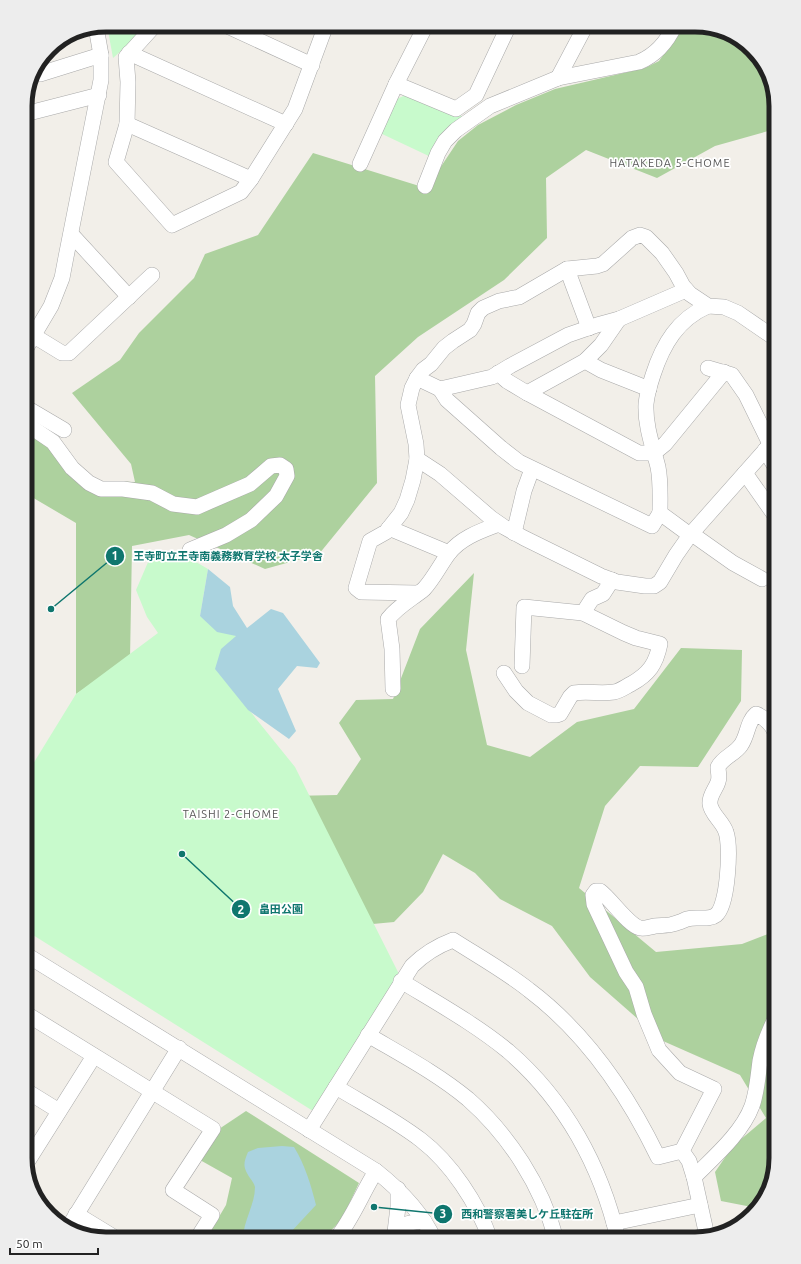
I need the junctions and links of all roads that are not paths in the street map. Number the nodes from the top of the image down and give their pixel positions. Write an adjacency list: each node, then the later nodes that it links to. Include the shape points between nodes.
1 (97, 32): 10 (street)
2 (148, 32): 9 (street)
3 (250, 32): 11 (street)
4 (324, 32): 11 (street)
5 (422, 32): 14 (street)
6 (506, 32): 16 (street, via 476,95)
7 (582, 32): 13 (street)
8 (672, 32): 13 (street, via 660,49 639,62)
9 (129, 53): 19 (street, via 126,58); 20 (street)
10 (101, 55): 12 (street); 15 (street)
11 (312, 65): 20 (street, via 296,109)
12 (40, 74)
13 (558, 78): 18 (street, via 490,106)
14 (396, 84): 16 (street, via 456,109); 21 (street)
15 (99, 95): 17 (street); 24 (street)
16 (467, 102): 18 (street)
17 (32, 112)
18 (474, 117): 23 (street, via 445,141)
19 (127, 124): 22 (street); 22 (street, via 116,162 172,225 241,192)
20 (286, 124): 22 (street)
21 (360, 164)
22 (251, 179)
23 (425, 186)
24 (71, 234): 28 (street); 32 (street, via 58,290 51,306)
25 (567, 269): 27 (street, via 603,264 632,238 640,235 646,237 662,253); 31 (street); 39 (street, via 519,298 499,301 483,308 470,330 444,348)
26 (152, 275): 28 (street)
27 (686, 290): 29 (street); 30 (street)
28 (129, 297): 34 (street, via 69,353 62,353)
29 (708, 306): 33 (street, via 724,307 738,313); 41 (street, via 697,310 670,337 661,353)
30 (619, 319): 31 (street); 35 (street, via 601,345)
31 (590, 328): 38 (street, via 568,335)
32 (32, 329)
33 (769, 334)
34 (32, 335)
35 (585, 361): 41 (street); 42 (street)
36 (708, 368): 37 (street)
37 (724, 372): 46 (street, via 732,375 746,395); 48 (street, via 665,444)
38 (498, 373): 40 (street, via 492,377); 42 (street)
39 (417, 378): 40 (street); 49 (street, via 408,405 416,444)
40 (440, 389): 50 (street, via 447,400 501,448 518,462)
41 (648, 389): 48 (street, via 646,405)
42 (527, 393): 48 (street, via 639,454)
43 (32, 411): 45 (street)
44 (32, 428): 58 (street, via 53,442 72,468 89,483 101,489 152,493 173,504 197,507 250,484 271,466 280,465 286,469 287,476 276,496 251,520)
45 (64, 430)
46 (769, 442)
47 (769, 445): 51 (street)
48 (654, 453): 53 (street, via 658,469)
49 (416, 459): 54 (street, via 440,474); 55 (street, via 407,500)
50 (532, 468): 53 (street, via 652,526); 56 (street)
51 (745, 473): 52 (street); 57 (street)
52 (769, 507)
53 (660, 513): 57 (street)
54 (499, 524): 56 (street); 59 (street, via 466,538)
55 (389, 528): 59 (street); 62 (street, via 370,541 356,588 361,592)
56 (514, 533): 60 (street)
57 (691, 534): 60 (street, via 660,582 654,586); 61 (street)
58 (190, 550)
59 (449, 553): 62 (street, via 434,577)
60 (612, 580): 63 (street, via 603,594 592,599)
61 (762, 580)
62 (417, 593): 66 (street, via 388,618)
63 (582, 613): 64 (street, via 524,607); 65 (street, via 636,638 660,644 658,656 650,671 642,678 614,692 574,693 557,715 551,715 528,703)
64 (522, 666)
65 (504, 673)
66 (393, 689)
67 (769, 722): 80 (street, via 756,714 741,745 718,767 718,783 710,798 710,806 727,833 729,867 718,914 710,918 689,918 674,924 638,927 600,891 593,895 594,904 626,972 636,986 659,1050 680,1073 714,1090)
68 (32, 958): 73 (street)
69 (401, 981): 72 (street); 80 (street, via 418,959 453,940 529,990 566,1022 610,1072 658,1156); 89 (street, via 486,1035 534,1076 577,1132 602,1185)
70 (32, 1017): 74 (street)
71 (769, 1030): 83 (street, via 760,1058 752,1106 732,1138)
72 (368, 1035): 75 (street); 98 (street, via 449,1085 487,1118 511,1147 535,1186)
73 (178, 1048): 76 (street); 79 (street)
74 (94, 1056): 76 (street); 78 (street)
75 (336, 1087): 79 (street); 97 (street, via 405,1128 439,1157 467,1193)
76 (152, 1092): 86 (street); 92 (street, via 213,1129 173,1190 212,1215)
77 (32, 1094): 78 (street)
78 (60, 1111): 81 (street)
79 (309, 1130): 82 (street)
80 (682, 1152): 83 (street, via 689,1161)
81 (32, 1155)
82 (376, 1171): 84 (street); 93 (street)
83 (694, 1177): 85 (street)
84 (398, 1189): 87 (street); 94 (street)
85 (700, 1205): 89 (street); 90 (street)
86 (76, 1214): 88 (street); 91 (street)
87 (424, 1221): 95 (street, via 407,1224); 96 (street)
88 (71, 1223)
89 (614, 1223): 99 (street)
90 (706, 1231)
91 (106, 1232)
92 (201, 1232)
93 (342, 1232)
94 (396, 1232)
95 (398, 1232)
96 (430, 1232)
97 (488, 1232)
98 (554, 1232)
99 (616, 1232)

